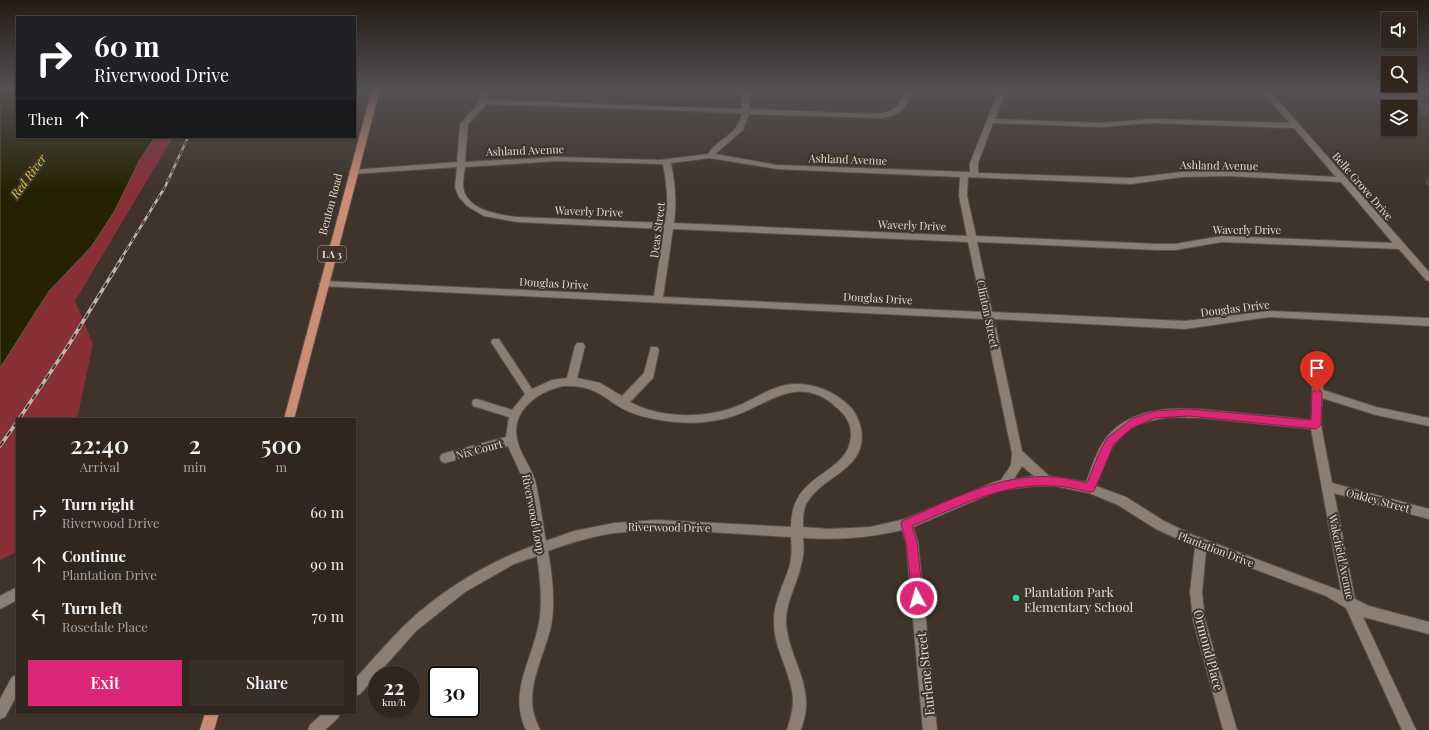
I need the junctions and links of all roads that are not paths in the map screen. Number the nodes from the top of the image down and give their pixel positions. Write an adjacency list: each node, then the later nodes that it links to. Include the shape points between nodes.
1 (367, 123): 13 (main road, Benton Road / LA 3)
2 (465, 123): 12 (street, Waverly Drive)
3 (743, 123): 10 (street, via 742,127 714,149)
4 (989, 123): 14 (street, Clinton Street)
5 (1047, 123): 6 (street)
6 (1125, 123)
7 (1212, 123): 9 (street)
8 (1294, 123): 9 (street, Belle Grove Drive)
9 (1297, 126): 15 (street, Belle Grove Drive)
10 (710, 156): 11 (street, Ashland Avenue); 14 (street, Ashland Avenue, via 769,167)
11 (667, 162): 12 (street, Ashland Avenue, via 546,159); 16 (street, Deas Street, via 672,198)
12 (460, 164): 13 (street, Ashland Avenue); 16 (street, Waverly Drive, via 458,182 463,197 472,206 491,216)
13 (353, 172): 20 (main road, Benton Road / LA 3)
14 (969, 175): 15 (street, Ashland Avenue, via 1139,182 1200,174); 17 (street, Clinton Street, via 963,196)
15 (1344, 180): 18 (street, Belle Grove Drive)
16 (670, 226): 17 (street, Waverly Drive); 21 (street, Deas Street)
17 (973, 239): 18 (street, Waverly Drive, via 1157,247 1174,247 1222,239); 22 (street, Clinton Street)
18 (1401, 246): 19 (street, Belle Grove Drive)
19 (1429, 278)
20 (324, 284): 21 (street, Douglas Drive); 34 (main road, Benton Road / LA 3)
21 (658, 300): 22 (street, Douglas Drive)
22 (988, 315): 23 (street, Douglas Drive, via 1196,325 1269,314); 38 (street, Clinton Street)
23 (1429, 322)
24 (496, 342): 30 (street)
25 (580, 346): 28 (street)
26 (654, 350): 32 (street, via 649,375)
27 (1318, 374): 29 (street, Wakefield Avenue)
28 (571, 382): 30 (street, Riverwood Loop, via 554,384); 32 (street, Riverwood Loop, via 598,387)
29 (1317, 392): 35 (street, via 1376,411); 36 (street, Wakefield Avenue)
30 (531, 395): 33 (street, Riverwood Loop, via 522,403)
31 (477, 403): 33 (street)
32 (622, 403): 46 (street, Riverwood Loop, via 648,413 682,418 734,412 773,393 791,388 819,391 837,401 846,409 855,427 854,450 846,462 805,494 798,511)
33 (515, 415): 37 (street, Riverwood Loop)
34 (289, 418)
35 (1429, 422)
36 (1316, 425): 42 (street, Wakefield Avenue); 43 (street, via 1177,412 1145,417 1122,430 1110,441)
37 (512, 440): 39 (street, Nix Court); 48 (street, Riverwood Loop, via 529,480)
38 (1017, 453): 40 (street); 41 (street, Clinton Street, via 1016,466)
39 (445, 458)
40 (1047, 481): 41 (street, Plantation Drive); 43 (street, Plantation Drive)
41 (1004, 485): 45 (street, Riverwood Drive, via 984,490)
42 (1327, 486): 44 (street, Oakley Street); 51 (street, Wakefield Avenue)
43 (1090, 488): 47 (street, Plantation Drive, via 1122,502 1176,534)
44 (1429, 514)
45 (906, 524): 46 (street, Riverwood Drive, via 847,534); 62 (street, Eurlene Street, via 912,542)
46 (797, 533): 48 (street, Riverwood Drive, via 683,526 636,526 594,531); 61 (street, Riverwood Loop, via 796,561 783,600 780,622 780,634 800,695)
47 (1202, 544): 51 (street, Plantation Drive, via 1330,592); 63 (street, Ormond Place, via 1196,592 1199,620)
48 (541, 547): 54 (street, Riverwood Drive, via 510,560 466,584 450,596 401,638); 60 (street, Riverwood Loop, via 547,590 546,616 525,690 526,711)
49 (16, 593): 50 (street)
50 (0, 603)
51 (1351, 604): 52 (street, Plantation Drive, via 1367,612); 64 (street, Wakefield Avenue)
52 (1429, 628)
53 (16, 684): 55 (street)
54 (356, 688)
55 (0, 712)
56 (212, 714): 58 (main road)
57 (332, 714): 59 (street)
58 (207, 730)
59 (315, 730)
60 (533, 730)
61 (794, 730)
62 (930, 730)
63 (1230, 730)
64 (1409, 730)

